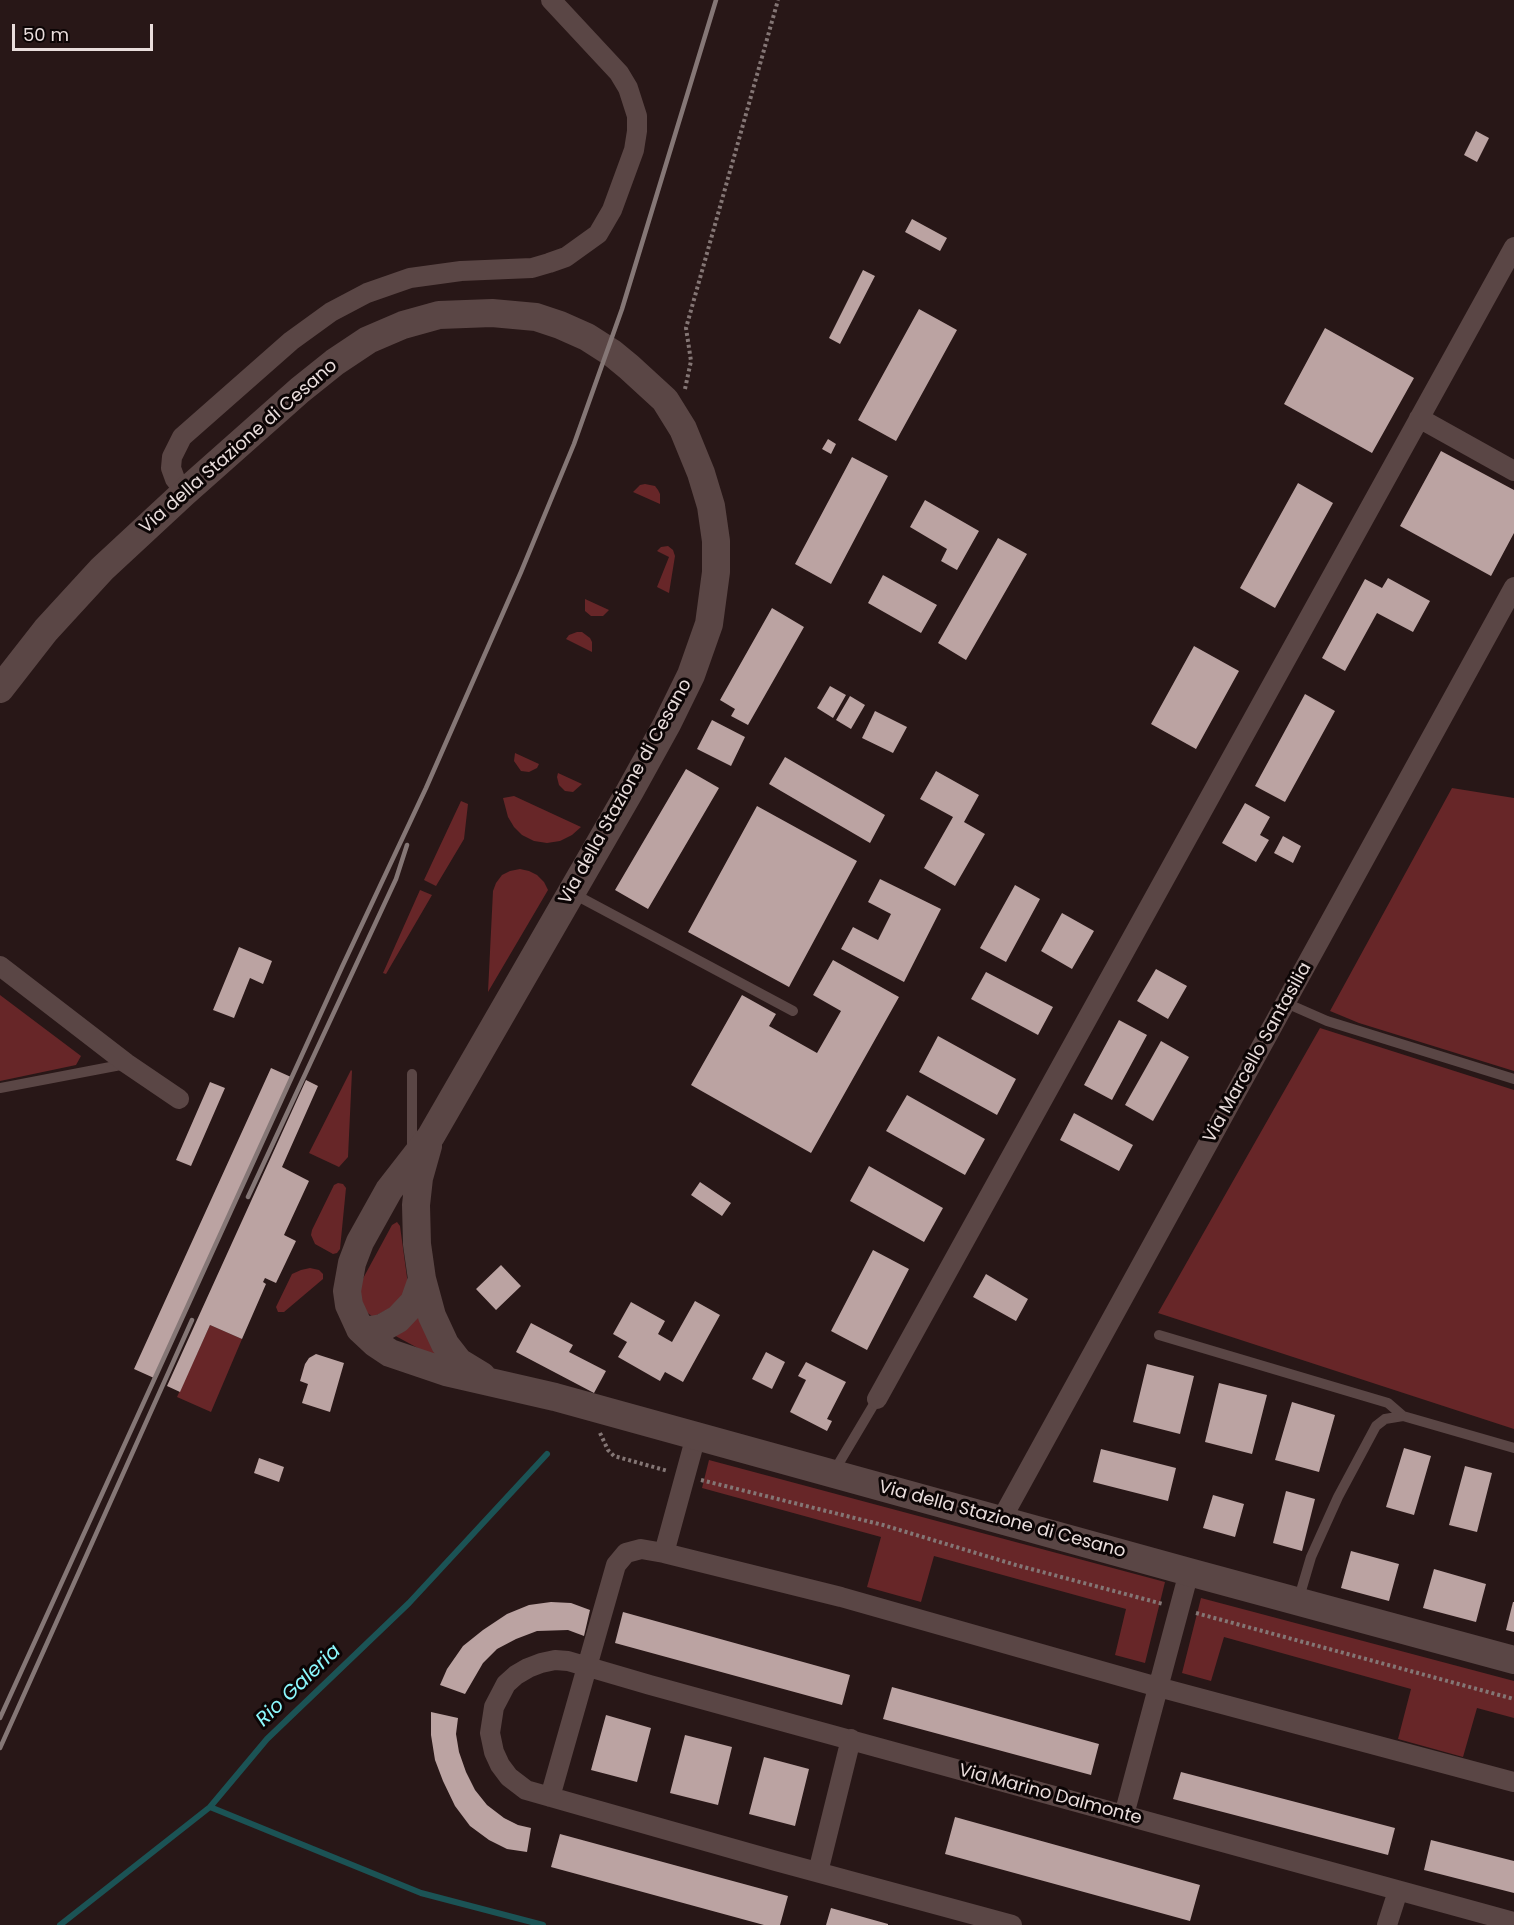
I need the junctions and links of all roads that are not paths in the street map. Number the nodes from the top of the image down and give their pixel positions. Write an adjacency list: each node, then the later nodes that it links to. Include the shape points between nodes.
1 (551, 0): 5 (street, via 614,67 634,102 634,150 612,210 597,234 566,257 532,268 461,271 410,279 367,293 331,312 291,340 182,437 171,463 175,480)
2 (1514, 247): 3 (street)
3 (1419, 418): 4 (street); 23 (street)
4 (1514, 471)
5 (185, 492): 7 (street, Via della Stazione di Cesano, via 73,599); 8 (street, Via della Stazione di Cesano, via 352,350 386,332 439,315 512,314 560,325 612,353 665,400 678,419 701,473 713,517 716,563 709,624 691,675 667,724)
6 (1514, 588): 10 (street, Via Marcello Santasilia)
7 (0, 689)
8 (571, 893): 11 (lane); 17 (street, Via della Stazione di Cesano)
9 (0, 966): 12 (street)
10 (1286, 1003): 14 (lane, via 1327,1021); 28 (street, Via Marcello Santasilia)
11 (793, 1011)
12 (126, 1064): 15 (lane); 16 (street)
13 (412, 1074): 18 (lane)
14 (1514, 1079)
15 (0, 1088)
16 (179, 1099)
17 (431, 1136): 18 (street, Via della Stazione di Cesano); 19 (street, Via della Stazione di Cesano, via 416,1205)
18 (412, 1159): 20 (street, Via della Stazione di Cesano, via 389,1190 354,1256 347,1291)
19 (422, 1279): 20 (street, via 414,1302 398,1319 382,1328); 22 (street, Via della Stazione di Cesano, via 445,1344 459,1362)
20 (360, 1329): 22 (street, Via della Stazione di Cesano, via 396,1355 446,1372)
21 (1159, 1335): 24 (lane, via 1388,1403)
22 (490, 1381): 25 (street, Via della Stazione di Cesano)
23 (877, 1399): 27 (lane)
24 (1403, 1416): 26 (lane); 31 (lane, via 1385,1419 1376,1426 1311,1557)
25 (696, 1436): 27 (street, Via della Stazione di Cesano); 29 (street)
26 (1514, 1448)
27 (833, 1474): 28 (street, Via della Stazione di Cesano)
28 (1001, 1520): 30 (street, Via della Stazione di Cesano)
29 (664, 1553): 33 (street, via 635,1550 618,1560); 34 (street, via 841,1597)
30 (1189, 1572): 31 (street, Via della Stazione di Cesano); 34 (street)
31 (1298, 1601): 32 (street, Via della Stazione di Cesano)
32 (1514, 1660)
33 (586, 1666): 35 (street, Via Marino Dalmonte); 37 (street); 37 (street, Via Marino Dalmonte, via 555,1660 528,1668 506,1684 494,1707 490,1732 500,1765 517,1785)
34 (1158, 1687): 36 (street); 38 (street)
35 (851, 1739): 38 (street, Via Marino Dalmonte); 39 (street)
36 (1514, 1782)
37 (550, 1797): 39 (street, Via Marino Dalmonte)
38 (1124, 1815): 40 (street, Via Marino Dalmonte)
39 (818, 1872): 42 (street, Via Marino Dalmonte)
40 (1398, 1891): 41 (street, Via Marino Dalmonte); 43 (street)
41 (1514, 1922)
42 (1012, 1925)
43 (1387, 1925)

